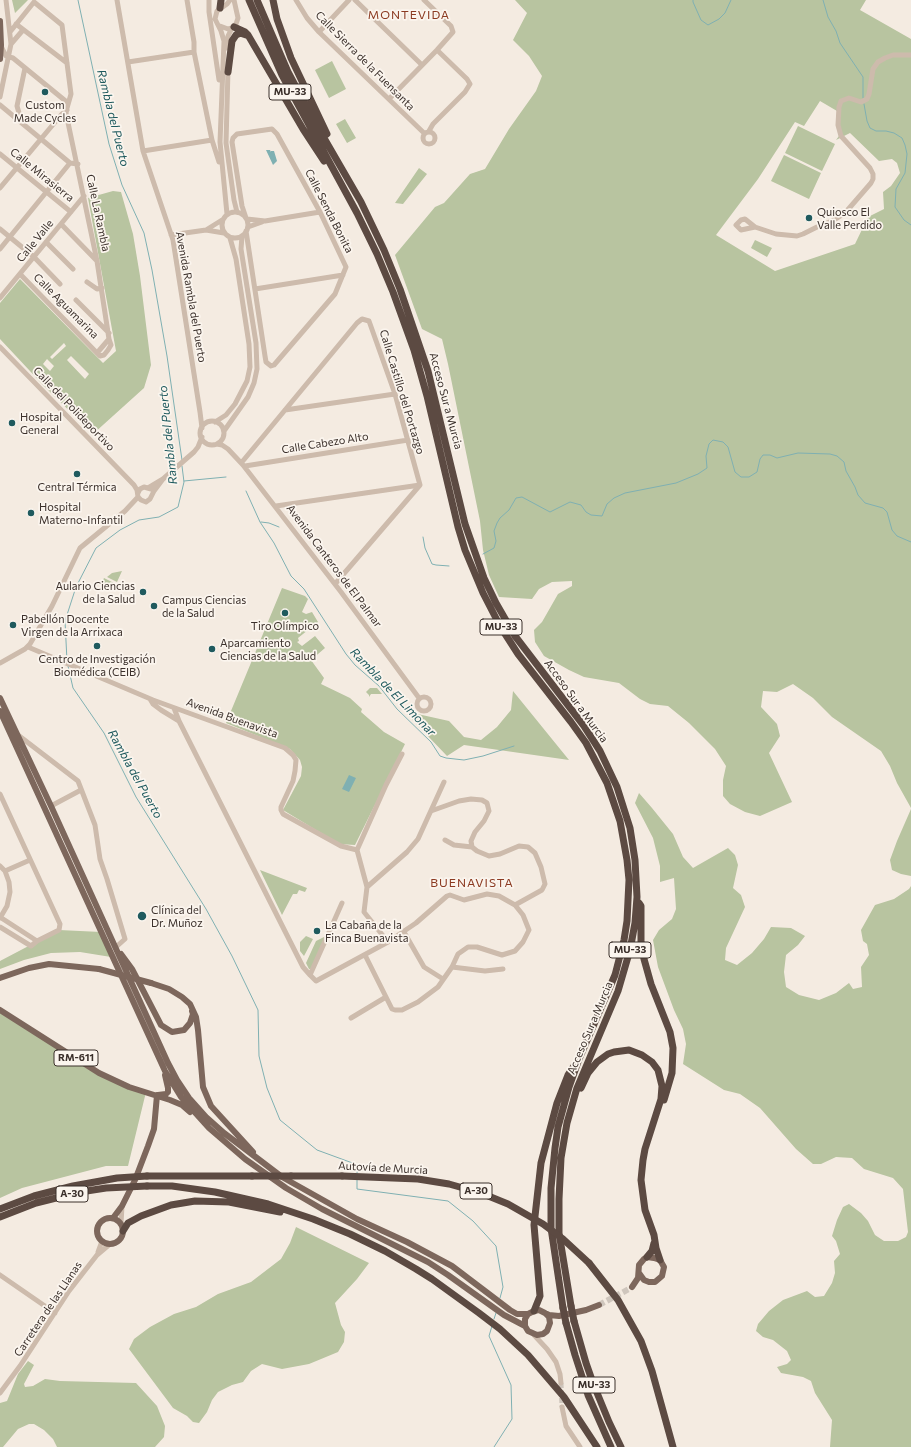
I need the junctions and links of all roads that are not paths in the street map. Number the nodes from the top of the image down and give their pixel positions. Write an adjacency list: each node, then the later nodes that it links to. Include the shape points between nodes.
1 (6, 0): 16 (street)
2 (117, 0): 32 (street, Avenida Rambla del Puerto)
3 (187, 0): 28 (street)
4 (209, 0): 37 (street)
5 (230, 0): 14 (street)
6 (234, 0): 15 (street)
7 (249, 0): 53 (highway, Acceso Sur a Murcia / MU-33, via 282,75)
8 (257, 0): 48 (highway, Acceso Sur a Murcia / MU-33, via 288,72)
9 (273, 0): 48 (highway, via 291,58)
10 (296, 0): 23 (street, Calle Sierra de la Fuensanta)
11 (349, 0): 23 (street)
12 (355, 0): 34 (street)
13 (424, 0): 27 (street, via 453,29)
14 (222, 5): 15 (street); 19 (street, via 216,15)
15 (236, 11): 20 (street, via 238,21)
16 (8, 15): 17 (street); 21 (street)
17 (2, 22): 21 (street); 26 (main road)
18 (16, 24): 21 (street); 22 (street); 33 (street, via 34,2 62,25)
19 (219, 26): 20 (street, via 224,29); 37 (street, via 224,46)
20 (233, 27): 24 (highway); 36 (street, via 227,40)
21 (10, 29): 25 (street)
22 (23, 30): 25 (street); 33 (street)
23 (319, 32): 39 (street, Calle Sierra de la Fuensanta)
24 (248, 36): 36 (highway, via 240,33 232,41); 53 (highway, via 325,163)
25 (10, 44): 30 (street)
26 (1, 45): 30 (street); 31 (main road)
27 (437, 50): 34 (street); 39 (street, Calle Sierra de la Fuensanta, via 470,84 426,132)
28 (194, 52): 32 (street); 45 (street)
29 (911, 55): 65 (street, via 893,55 878,62 873,69 867,99 861,102 849,98 839,107 838,125 841,136 873,174 871,184 846,213 797,236 776,234)
30 (9, 57): 35 (street); 38 (street)
31 (0, 60)
32 (128, 62): 46 (street, Avenida Rambla del Puerto)
33 (67, 63): 40 (street, via 71,94)
34 (422, 65): 39 (street)
35 (25, 68): 40 (street); 43 (street, via 17,106 19,113)
36 (228, 72): 58 (street, via 226,143)
37 (221, 92): 52 (street, via 220,142)
38 (0, 96)
39 (389, 99)
40 (68, 103): 42 (street)
41 (0, 105): 43 (street)
42 (66, 110): 44 (street); 50 (street)
43 (15, 118): 44 (street)
44 (41, 139): 49 (street); 51 (street)
45 (212, 140): 46 (street); 52 (street)
46 (143, 151): 70 (street, Avenida Rambla del Puerto)
47 (0, 154): 51 (street, Calle Mirasierra)
48 (335, 155): 133 (highway, Acceso Sur a Murcia / MU-33, via 384,250 408,310 434,393 465,524 486,584 515,636 584,726 612,774 631,834)
49 (70, 163): 50 (street, Calle La Rambla); 55 (street)
50 (78, 164): 56 (street, Calle La Rambla)
51 (17, 168): 54 (street); 55 (street, Calle Mirasierra)
52 (223, 175): 60 (street)
53 (339, 180): 153 (highway, Acceso Sur a Murcia / MU-33, via 377,254 410,337 427,396 458,527 477,580 508,639 586,743 607,783 620,821 629,880 624,940 615,975)
54 (0, 188)
55 (47, 192): 57 (street, Calle Mirasierra); 72 (street)
56 (84, 196): 57 (street, Calle Valle); 77 (street, Calle La Rambla)
57 (71, 212): 64 (street, Calle Valle)
58 (237, 212): 60 (street); 61 (street)
59 (320, 212): 61 (street, Calle Senda Bonita, via 275,131 268,129 237,134 233,138 232,147); 63 (street); 80 (street, Calle Senda Bonita, via 345,263)
60 (227, 214): 62 (street)
61 (246, 219): 63 (street); 67 (street)
62 (222, 220): 68 (street); 69 (street)
63 (265, 220): 67 (street)
64 (61, 224): 74 (street, Calle Valle); 77 (street)
65 (755, 227)
66 (0, 229): 72 (street)
67 (247, 229): 71 (street); 84 (street)
68 (206, 230): 69 (street); 70 (street)
69 (224, 233): 73 (street)
70 (171, 235): 91 (street, Avenida Rambla del Puerto)
71 (242, 236): 73 (street); 94 (street, via 257,369 248,397)
72 (10, 237): 75 (street); 76 (street)
73 (230, 238): 92 (street, via 236,259 248,336 250,367 247,381 236,404 226,415)
74 (46, 242): 76 (street, Calle Valle); 78 (street)
75 (0, 249)
76 (34, 257): 79 (street, Calle Valle); 82 (street)
77 (97, 261): 83 (street, Calle La Rambla)
78 (73, 269)
79 (20, 274): 85 (street, Calle Valle); 87 (street, Calle Aguamarina, via 100,356 104,355 111,345)
80 (343, 275): 84 (street); 84 (street, Calle Senda Bonita, via 334,294 271,366 268,365 265,356)
81 (87, 282): 83 (street, via 97,289)
82 (60, 284)
83 (102, 288): 87 (street, Calle La Rambla)
84 (255, 289)
85 (0, 298)
86 (76, 300): 87 (street)
87 (109, 336)
88 (0, 347): 105 (street, Calle del Polideportivo, via 134,485)
89 (395, 394): 90 (street); 90 (street, Calle Castillo del Portazgo, via 369,321 362,319); 96 (street, Calle Castillo del Portazgo)
90 (285, 410): 100 (street, Calle Castillo del Portazgo)
91 (200, 412): 92 (street, via 204,418); 93 (street, Avenida Rambla del Puerto)
92 (212, 422): 93 (street); 94 (street, via 220,424)
93 (202, 428): 95 (street)
94 (224, 433): 97 (street, via 221,440); 98 (street)
95 (202, 437): 97 (street, via 207,443); 99 (street)
96 (408, 440): 100 (street, Calle Cabezo Alto); 102 (street, Calle Castillo del Portazgo)
97 (214, 444): 98 (street, Avenida Canteros de El Palmar); 99 (street)
98 (228, 449): 100 (street, Avenida Canteros de El Palmar)
99 (193, 453): 101 (street)
100 (243, 464): 106 (street, Avenida Canteros de El Palmar)
101 (163, 479): 103 (street); 104 (street)
102 (420, 485): 106 (street); 107 (street)
103 (148, 488): 104 (street); 105 (street, via 145,487)
104 (152, 494): 105 (street, via 146,502)
105 (139, 495): 108 (street, via 131,505 80,548 52,606)
106 (276, 506): 107 (street, Avenida Canteros de El Palmar)
107 (335, 584): 111 (street, Avenida Canteros de El Palmar)
108 (28, 647): 109 (street); 112 (street, Avenida Buenavista)
109 (0, 663)
110 (0, 698): 116 (main road)
111 (419, 698)
112 (154, 700): 113 (street, Avenida Buenavista); 115 (street, via 149,698 153,704)
113 (174, 708): 115 (street); 128 (street, Avenida Buenavista, via 285,748 296,760 293,781 281,807 283,814 341,846)
114 (0, 712): 121 (main road)
115 (179, 721): 146 (street, via 303,967)
116 (17, 734): 119 (street, via 78,781); 123 (main road)
117 (402, 754): 128 (street)
118 (444, 782): 124 (street)
119 (82, 790): 123 (street); 142 (street, via 95,825 100,859 125,939)
120 (0, 794): 122 (street)
121 (42, 801): 123 (main road); 125 (main road)
122 (2, 803): 129 (street)
123 (51, 806): 125 (main road); 139 (main road)
124 (431, 811): 127 (street, via 471,799 487,803 489,811 475,832 471,841); 132 (street, via 418,839)
125 (48, 816): 154 (main road)
126 (445, 840): 127 (street, via 454,845)
127 (472, 846): 135 (street, via 489,856 519,846 528,847 535,853 546,884 542,890)
128 (357, 850): 132 (street)
129 (30, 860): 131 (street); 140 (street, via 60,924 59,930)
130 (0, 866): 131 (street)
131 (5, 871): 136 (street, via 10,892 7,906)
132 (367, 887): 141 (street, via 364,912)
133 (637, 897): 155 (highway, Acceso Sur a Murcia / MU-33, via 632,940 622,981); 158 (highway, via 641,906 644,959 670,1032 673,1048 670,1081)
134 (342, 903): 146 (street)
135 (515, 905): 138 (street, via 499,896 486,894 464,900 450,895); 144 (street, via 524,915 529,930 515,951 502,955 468,947 458,954)
136 (0, 918): 140 (street)
137 (0, 927): 140 (street, via 30,946)
138 (404, 932): 141 (street); 148 (street, via 424,967)
139 (111, 938): 142 (main road); 159 (main road, via 177,1080 189,1098 206,1117)
140 (37, 941)
141 (388, 942): 143 (street)
142 (116, 947): 150 (main road, via 132,969 161,1025 172,1032 184,1030 193,1014)
143 (365, 955): 146 (street, via 316,981); 149 (street)
144 (452, 967): 145 (street, via 486,971); 148 (street)
145 (503, 969)
146 (310, 975)
147 (0, 978): 150 (main road, bridge, via 49,964 80,966 169,989)
148 (443, 979): 149 (street, via 430,994 402,1010 392,1009)
149 (386, 997): 152 (street)
150 (190, 1004): 159 (main road, via 196,1016 203,1087 211,1106)
151 (0, 1010): 156 (main road, RM-611, via 99,1073)
152 (351, 1018)
153 (579, 1059): 177 (highway, via 568,1075 557,1103 541,1163 534,1225 540,1296); 191 (highway, Acceso Sur a Murcia / MU-33, bridge, via 558,1127 551,1188 551,1228 566,1323 588,1395)
154 (165, 1071): 156 (main road, via 168,1092); 157 (main road, via 181,1097)
155 (575, 1094): 158 (highway, via 583,1086 597,1062 608,1054 629,1050 642,1055 658,1070 662,1086 658,1112); 192 (highway, Acceso Sur a Murcia / MU-33, bridge, via 561,1158 559,1233 574,1321 600,1402)
156 (156, 1095): 157 (main road, RM-611, via 182,1105); 160 (main road, via 152,1137)
157 (209, 1128): 182 (main road, via 245,1159 286,1188 428,1262 504,1315)
158 (649, 1138): 167 (highway, via 643,1160 642,1191)
159 (263, 1163): 177 (main road, via 282,1177 357,1219 452,1266 517,1314)
160 (122, 1206): 163 (main road); 164 (street)
161 (0, 1209): 193 (highway, Autovía de Murcia / A-30, bridge, via 34,1196 73,1186 117,1178 147,1176 342,1176 418,1179 480,1193 508,1204 563,1239 589,1263 618,1300 641,1341 652,1371)
162 (0, 1217): 171 (highway, A-30, bridge, via 36,1203 80,1192 106,1188 172,1186 215,1192 268,1204 332,1226)
163 (113, 1218): 164 (main road); 166 (main road, via 106,1218 99,1224 97,1233)
164 (120, 1223): 165 (main road)
165 (123, 1231): 168 (main road, via 119,1240); 171 (highway, via 133,1220 171,1205 195,1201 229,1202 307,1220 365,1242)
166 (102, 1241): 168 (main road); 169 (street, Carretera de las Llanas)
167 (655, 1241): 170 (highway); 172 (highway)
168 (110, 1244): 169 (street, Carretera de las Llanas)
169 (97, 1255): 178 (street, Carretera de las Llanas)
170 (647, 1258): 172 (main road); 173 (main road, via 639,1265)
171 (398, 1259): 190 (highway, A-30, via 432,1279 500,1329 564,1397)
172 (660, 1260): 175 (main road, via 664,1268 662,1276 655,1282)
173 (639, 1273): 175 (main road); 175 (main road, via 630,1288)
174 (0, 1275): 178 (street)
175 (647, 1281)
176 (599, 1305): 180 (main road)
177 (531, 1312): 179 (main road); 182 (main road, via 525,1319)
178 (55, 1313): 187 (street, Carretera de las Llanas)
179 (546, 1313): 180 (main road); 181 (main road)
180 (559, 1316): 181 (main road)
181 (550, 1325): 183 (main road)
182 (525, 1326): 184 (main road, via 528,1332)
183 (545, 1332): 184 (main road); 185 (street)
184 (534, 1335): 185 (street)
185 (547, 1349): 186 (street, via 559,1368)
186 (561, 1383)
187 (0, 1393)
188 (562, 1407): 189 (street, via 566,1426)
189 (580, 1447)
190 (597, 1447)
191 (611, 1447)
192 (621, 1447)
193 (672, 1447)

